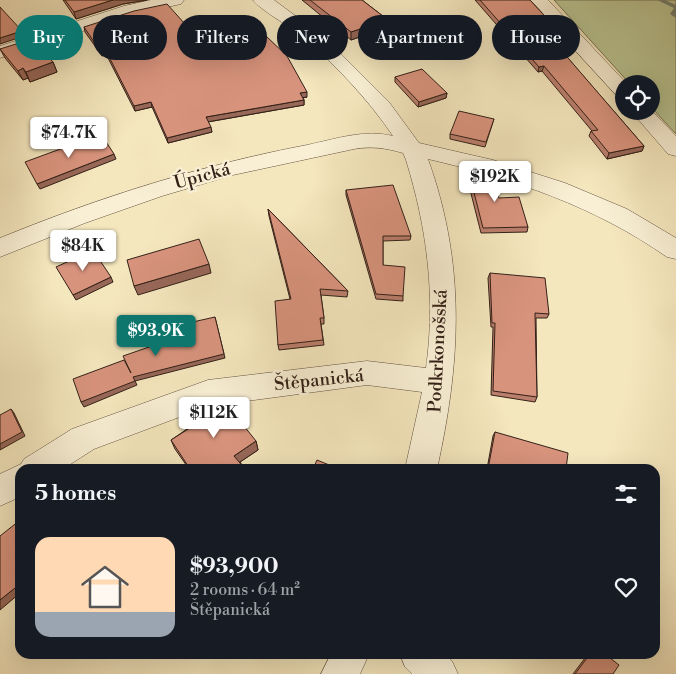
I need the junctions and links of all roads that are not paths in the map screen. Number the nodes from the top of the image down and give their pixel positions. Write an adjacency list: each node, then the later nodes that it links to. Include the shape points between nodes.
1 (175, 0): 4 (street, via 130,10)
2 (262, 0): 7 (street, Podkrkonošská, via 322,43 376,99)
3 (538, 0): 5 (street)
4 (0, 52)
5 (615, 82)
6 (649, 120): 8 (street)
7 (412, 149): 9 (street, Úpická, via 376,140 267,159 201,175 118,201); 10 (street, Úpická, via 498,168 588,200 650,231); 11 (street, Podkrkonošská, via 438,234 443,313)
8 (676, 149)
9 (0, 248)
10 (676, 250)
11 (439, 382): 12 (street, Štěpanická, via 367,373 208,393 83,439); 13 (street, Podkrkonošská)
12 (44, 464)
13 (422, 464)
14 (15, 481): 15 (street)
15 (0, 491)
16 (348, 659): 18 (street)
17 (423, 659): 19 (street)
18 (340, 674)
19 (439, 674)

